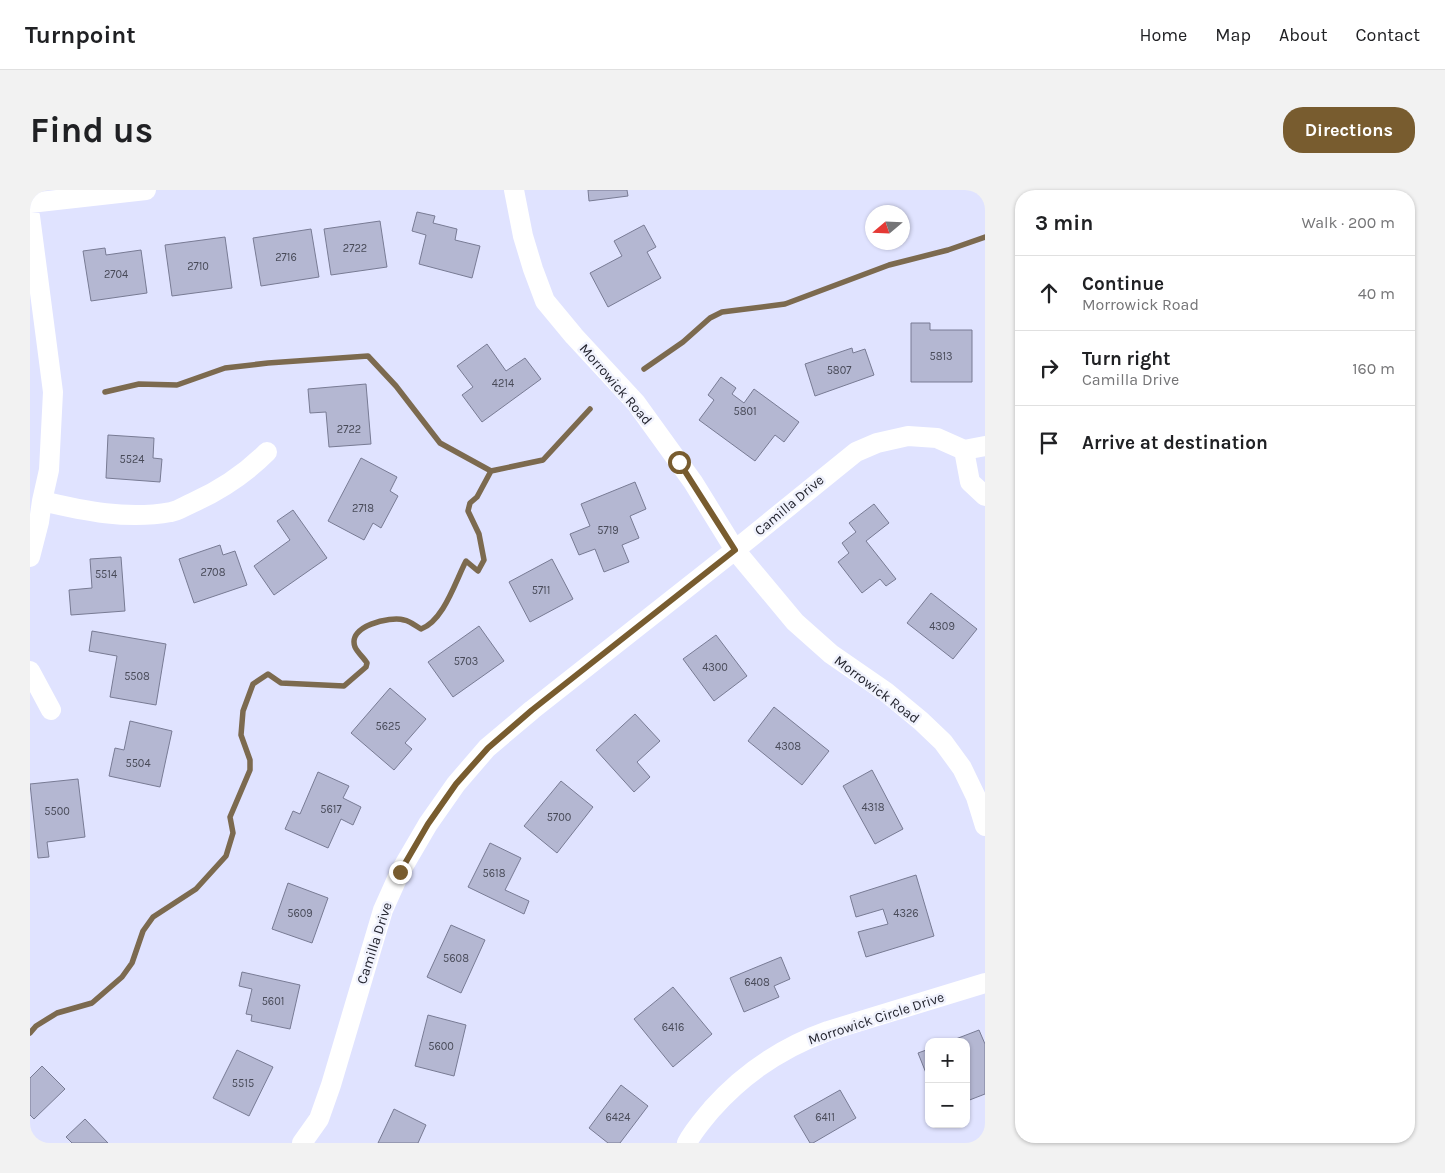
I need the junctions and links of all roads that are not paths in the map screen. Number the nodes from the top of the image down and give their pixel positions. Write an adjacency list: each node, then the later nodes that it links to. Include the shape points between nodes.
1 (146, 190): 3 (street)
2 (514, 190): 10 (street, Morrowick Road, via 523,236 545,301 636,403 694,482)
3 (30, 203)
4 (30, 216): 9 (street, via 53,392 49,470)
5 (985, 446): 6 (street)
6 (964, 450): 8 (street, via 970,482); 10 (street, Camilla Drive, via 937,438 908,436 877,442 839,464)
7 (267, 452): 9 (street, via 232,482 173,512 134,515 90,512)
8 (985, 496)
9 (42, 501): 11 (street)
10 (735, 550): 14 (street, Morrowick Road, via 795,622 831,654 921,720 943,742 966,776); 16 (street, Camilla Drive, via 532,710 488,748 456,784 400,872 383,910 331,1085 319,1119)
11 (30, 558)
12 (30, 671): 13 (street)
13 (51, 710)
14 (985, 826)
15 (985, 983): 17 (street, Morrowick Circle Drive, via 810,1037 775,1055 726,1093)
16 (302, 1143)
17 (687, 1143)

